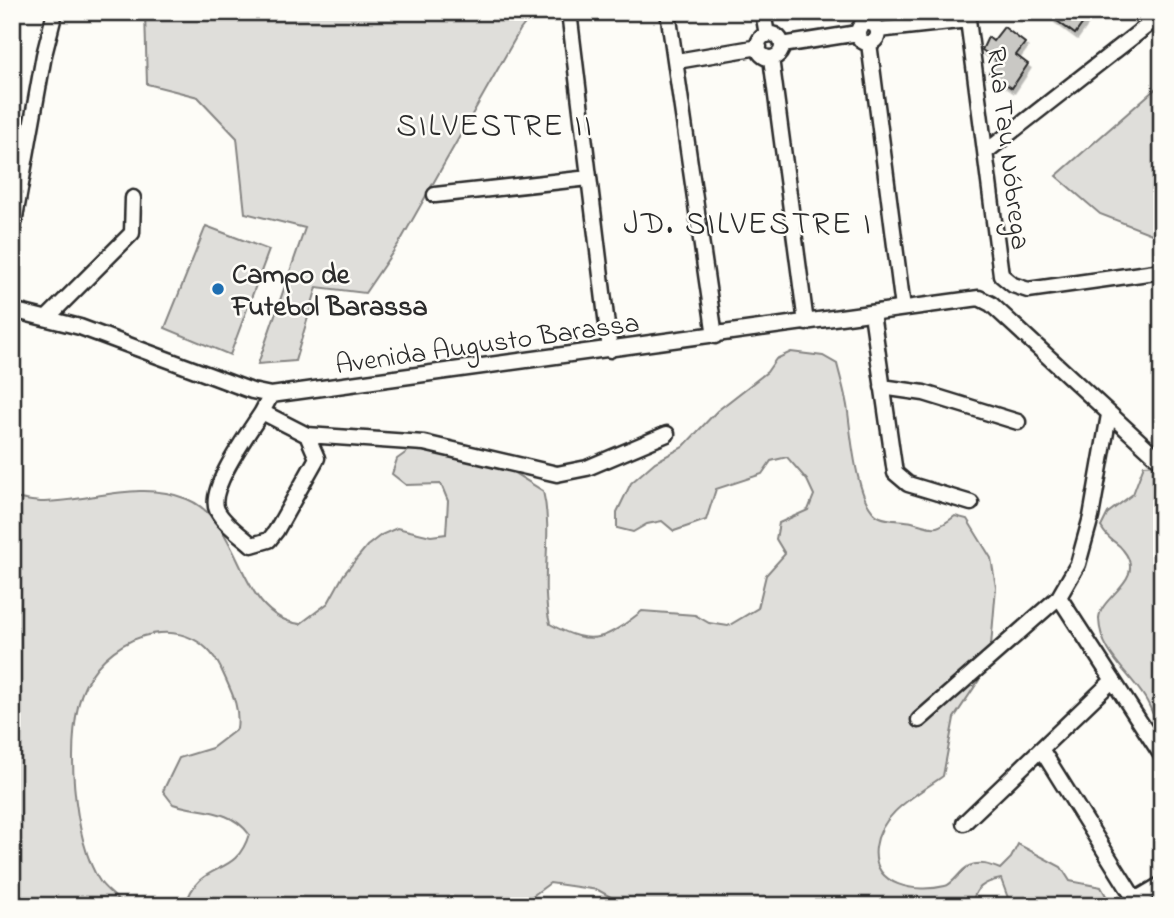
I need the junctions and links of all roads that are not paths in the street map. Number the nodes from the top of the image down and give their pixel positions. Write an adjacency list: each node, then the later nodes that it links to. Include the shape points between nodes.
1 (55, 12): 15 (street)
2 (569, 12): 16 (street)
3 (668, 12): 13 (street)
4 (763, 12): 9 (street)
5 (1162, 14): 14 (street)
6 (968, 16): 8 (street); 14 (street, Rua Tau Nóbrega)
7 (862, 23): 8 (street); 10 (street, via 864,42); 11 (street)
8 (878, 30): 10 (street, via 877,39)
9 (763, 41): 11 (street, via 779,38); 12 (street, via 763,55); 13 (street)
10 (869, 43): 21 (street)
11 (782, 46): 12 (street)
12 (771, 58): 25 (street)
13 (677, 61): 26 (street)
14 (986, 152): 20 (street, Rua Tau Nóbrega, via 1001,275 1013,285 1028,290)
15 (18, 157): 19 (street)
16 (589, 178): 17 (street); 27 (street)
17 (435, 195)
18 (133, 198): 24 (street, via 132,233)
19 (12, 234)
20 (1162, 271)
21 (903, 308): 23 (street, Avenida Augusto Barassa); 31 (street, Avenida Augusto Barassa, via 979,298 991,303)
22 (12, 310): 24 (street, Avenida Augusto Barassa)
23 (872, 313): 25 (street, Avenida Augusto Barassa); 28 (street)
24 (48, 317): 29 (street, Avenida Augusto Barassa)
25 (806, 323): 26 (street, Avenida Augusto Barassa)
26 (715, 335): 27 (street, Avenida Augusto Barassa)
27 (610, 350): 29 (street, Avenida Augusto Barassa)
28 (882, 387): 32 (street, via 924,393); 36 (street, via 892,462 900,478)
29 (271, 395): 30 (street)
30 (262, 412): 34 (street); 34 (street, via 214,499 218,512 252,545 269,540 317,458)
31 (1109, 415): 35 (street); 37 (street, via 1091,517 1078,564)
32 (1018, 422)
33 (667, 434): 34 (street, via 587,468 557,474 424,443)
34 (307, 435)
35 (1162, 462)
36 (971, 503)
37 (1059, 597): 38 (street); 39 (street)
38 (1113, 680): 40 (street); 41 (street)
39 (919, 720)
40 (1041, 749): 42 (street); 44 (street)
41 (1162, 756)
42 (964, 823)
43 (1162, 884): 44 (street)
44 (1137, 903)

